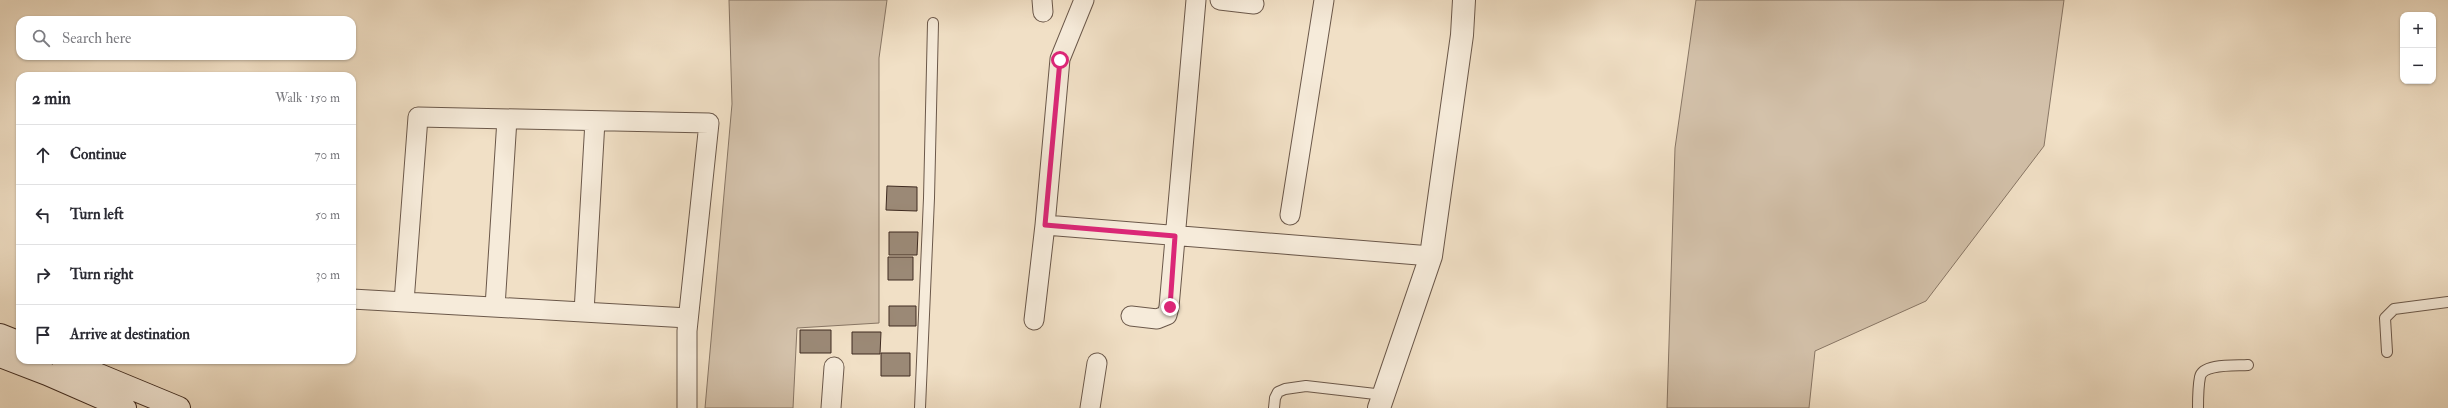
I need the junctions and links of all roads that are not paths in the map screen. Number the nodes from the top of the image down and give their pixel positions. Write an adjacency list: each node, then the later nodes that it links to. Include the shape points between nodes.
1 (1084, 0): 11 (street, via 1060,60)
2 (1196, 0): 12 (street)
3 (1220, 0): 6 (street)
4 (1324, 0): 10 (street)
5 (1464, 0): 13 (street, via 1462,35)
6 (1254, 4)
7 (933, 24): 37 (lane)
8 (507, 119): 9 (street); 15 (street, via 418,117); 17 (street)
9 (595, 121): 18 (street); 20 (street, via 709,123)
10 (1290, 215)
11 (1045, 225): 12 (street); 21 (street)
12 (1175, 236): 13 (street); 19 (street, via 1170,307 1167,315 1157,319)
13 (1430, 256): 32 (street)
14 (356, 299): 15 (street)
15 (404, 302): 17 (street)
16 (2448, 302): 24 (lane, via 2394,309 2385,318)
17 (495, 307): 18 (street)
18 (584, 312): 20 (street)
19 (1131, 316)
20 (688, 318): 35 (street)
21 (1034, 320)
22 (0, 336): 23 (street)
23 (16, 342)
24 (2387, 352)
25 (0, 356): 26 (street)
26 (16, 362)
27 (1097, 363): 38 (street)
28 (21, 364): 34 (street)
29 (71, 364): 33 (street)
30 (2248, 365): 40 (lane, via 2215,366 2203,371 2200,376)
31 (834, 367): 36 (street)
32 (1382, 401): 39 (lane, via 1306,386 1278,392)
33 (170, 406)
34 (125, 408)
35 (687, 408)
36 (831, 408)
37 (920, 408)
38 (1090, 408)
39 (1274, 408)
40 (2198, 408)

